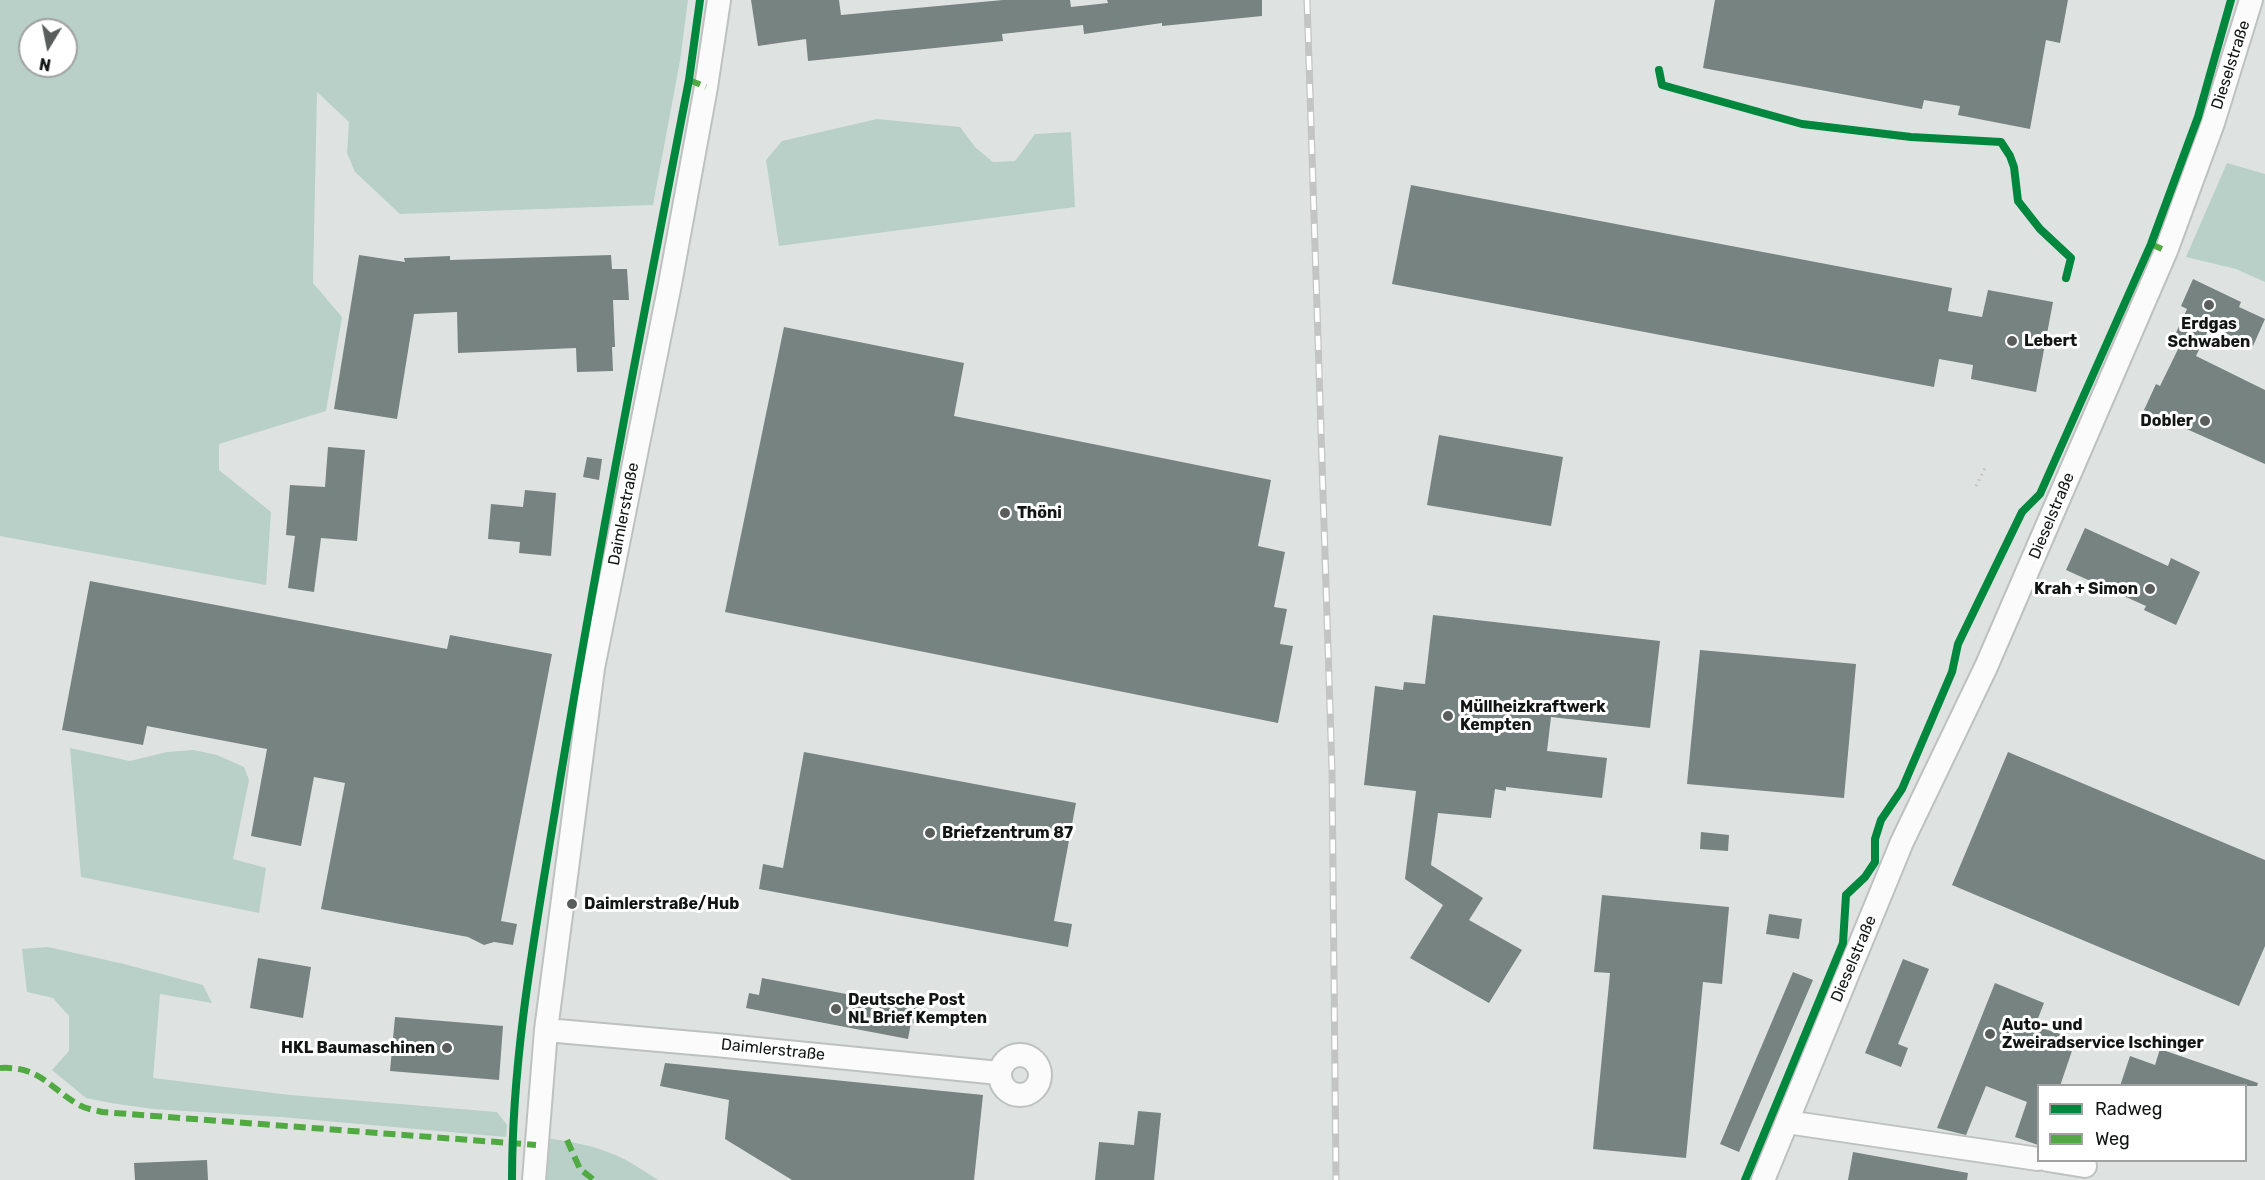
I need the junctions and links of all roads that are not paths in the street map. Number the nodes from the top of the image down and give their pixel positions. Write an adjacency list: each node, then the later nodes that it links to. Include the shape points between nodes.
1 (719, 0): 3 (street, Daimlerstraße, via 670,284 593,668)
2 (2251, 0): 5 (street, Dieselstraße, via 2213,123 2166,252 1986,667 1902,842)
3 (546, 1030): 4 (street, Daimlerstraße); 9 (street, Daimlerstraße)
4 (999, 1073)
5 (1787, 1122): 6 (street); 10 (street, Dieselstraße)
6 (2037, 1159)
7 (2055, 1162): 8 (street)
8 (2085, 1166)
9 (534, 1180)
10 (1763, 1180)

